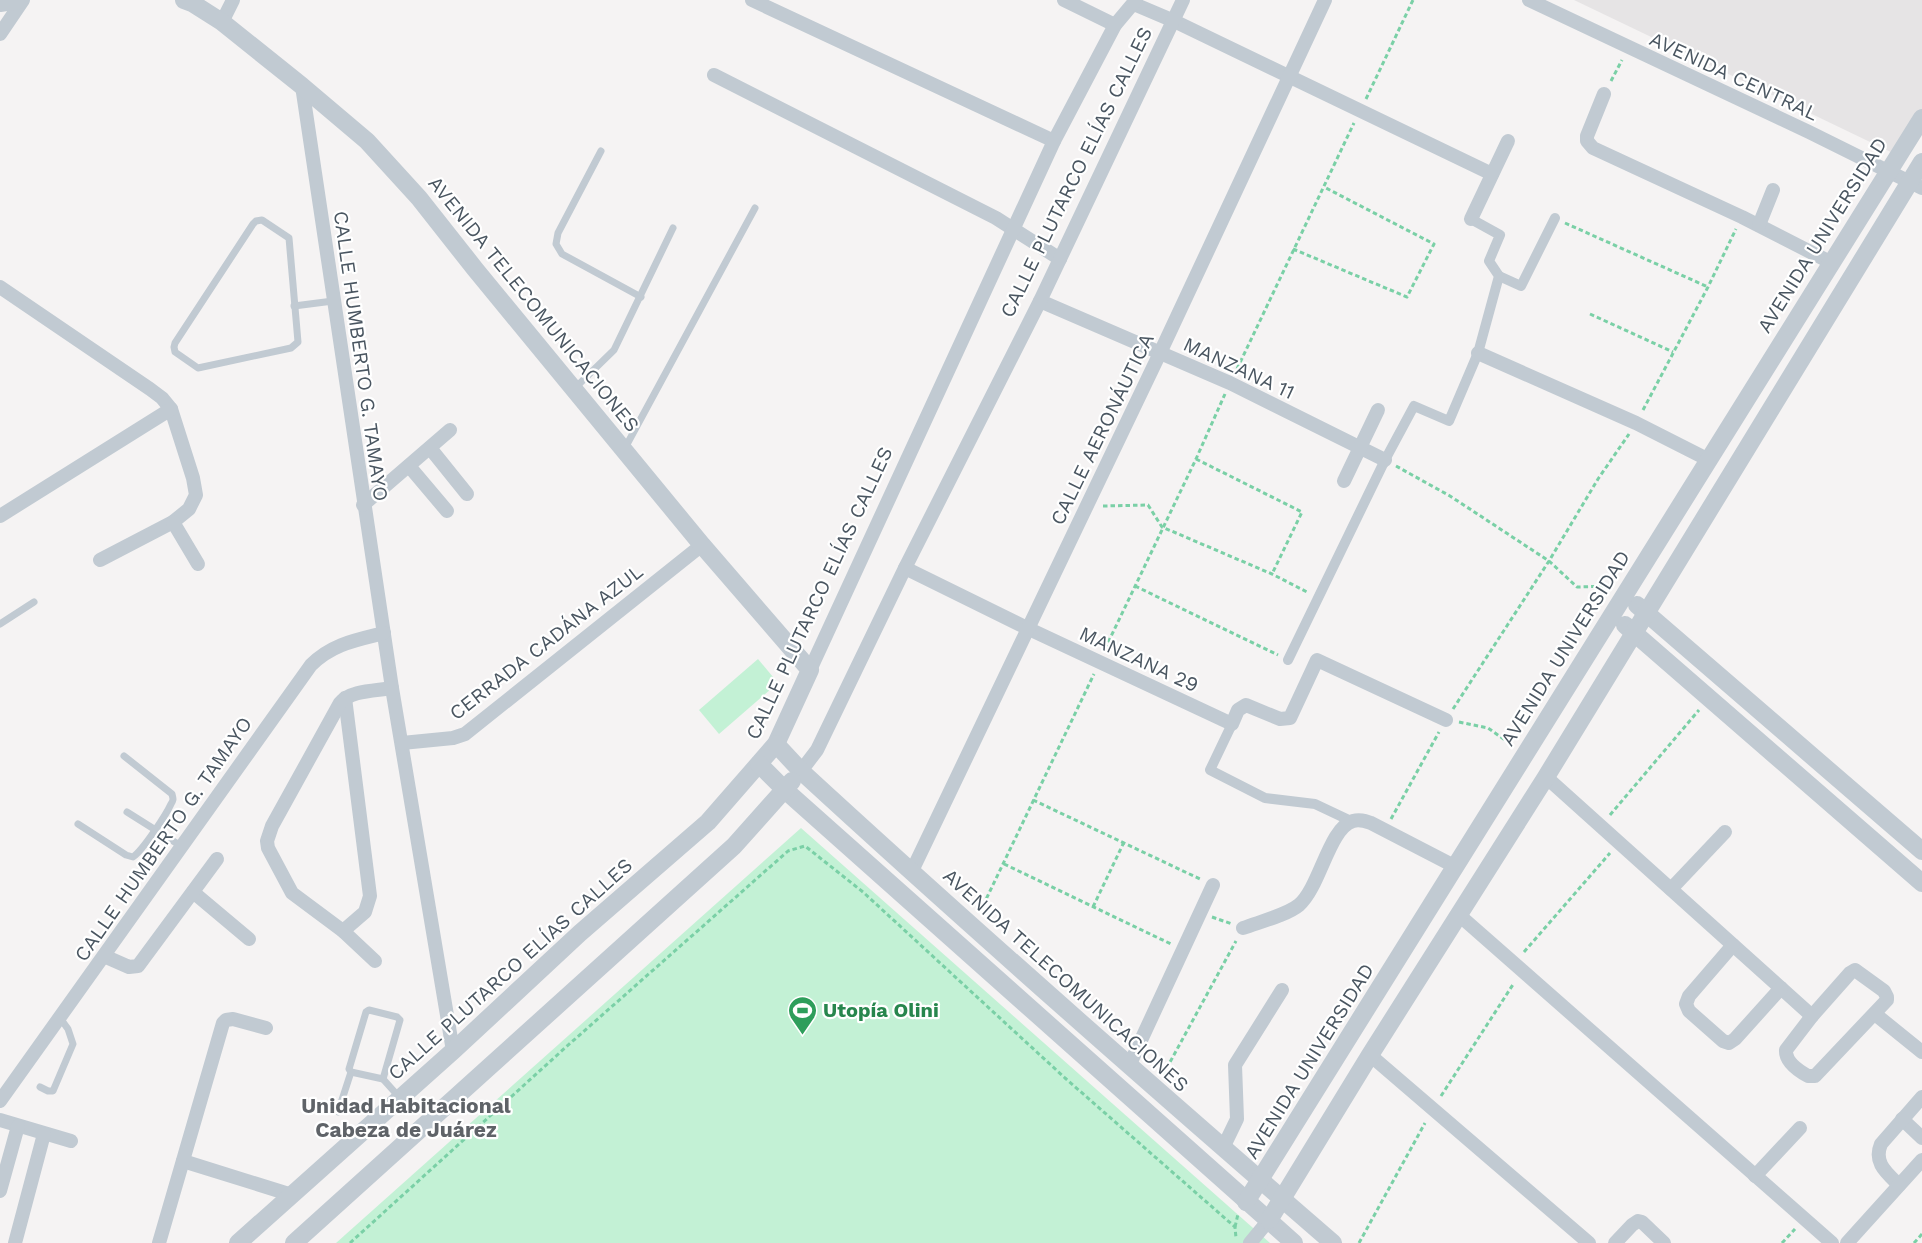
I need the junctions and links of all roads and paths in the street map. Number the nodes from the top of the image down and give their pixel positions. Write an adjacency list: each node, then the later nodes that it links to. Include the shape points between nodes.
1 (21, 0): 11 (street); 15 (street)
2 (233, 0): 13 (street)
3 (752, 0): 23 (street)
4 (1064, 0): 14 (street)
5 (1183, 0): 12 (street, CALLE PLUTARCO ELÍAS CALLES)
6 (1325, 0): 18 (street, CALLE AERONÁUTICA)
7 (1413, 0): 21 (path)
8 (1529, 0): 16 (street, AVENIDA CENTRAL)
9 (190, 1): 13 (street, AVENIDA TELECOMUNICACIONES)
10 (1135, 2): 12 (street); 14 (street, CALLE PLUTARCO ELÍAS CALLES)
11 (0, 3)
12 (1174, 21): 18 (street); 40 (street, CALLE PLUTARCO ELÍAS CALLES)
13 (222, 22): 19 (street, AVENIDA TELECOMUNICACIONES)
14 (1115, 25): 23 (street, CALLE PLUTARCO ELÍAS CALLES)
15 (0, 34)
16 (1629, 48): 20 (path); 27 (street, AVENIDA CENTRAL)
17 (714, 75): 38 (street, via 996,218)
18 (1289, 77): 21 (street); 51 (street, CALLE AERONÁUTICA)
19 (302, 86): 46 (street, CALLE HUMBERTO G. TAMAYO); 54 (street, AVENIDA TELECOMUNICACIONES, via 367,141 419,198)
20 (1604, 94): 33 (street, via 1587,136 1593,148)
21 (1359, 112): 28 (street); 30 (path)
22 (1922, 118): 27 (street, AVENIDA UNIVERSIDAD)
23 (1054, 141): 38 (street, CALLE PLUTARCO ELÍAS CALLES)
24 (1508, 141): 28 (street)
25 (601, 151): 45 (lane, via 556,244 562,255)
26 (1922, 162): 29 (street)
27 (1889, 171): 29 (street, AVENIDA CENTRAL); 41 (street, AVENIDA UNIVERSIDAD)
28 (1492, 174): 35 (street)
29 (1916, 186): 84 (street)
30 (1324, 187): 39 (path); 39 (path, via 1434,244 1407,297)
31 (1773, 190): 36 (street)
32 (755, 208): 61 (lane)
33 (1742, 217): 36 (street); 44 (path)
34 (1555, 218): 42 (street, via 1521,285); 44 (path)
35 (1471, 219): 42 (street, via 1500,235 1489,261)
36 (1759, 225): 41 (street)
37 (673, 228): 45 (lane)
38 (1014, 231): 40 (street); 92 (street, CALLE PLUTARCO ELÍAS CALLES)
39 (1293, 249): 53 (path)
40 (1060, 260): 47 (street, CALLE PLUTARCO ELÍAS CALLES)
41 (1832, 263): 64 (street, AVENIDA UNIVERSIDAD)
42 (1499, 276): 52 (street)
43 (0, 287): 55 (street, via 150,389)
44 (1708, 287): 50 (path)
45 (640, 297): 54 (lane, via 614,350)
46 (333, 301): 48 (lane); 68 (street, CALLE HUMBERTO G. TAMAYO)
47 (1040, 301): 51 (street, MANZANA 11); 78 (street, CALLE PLUTARCO ELÍAS CALLES)
48 (294, 306): 48 (lane, via 289,238 266,222 256,221 175,343 175,352 198,368 291,348 298,337)
49 (1590, 314): 50 (path)
50 (1673, 352): 57 (path)
51 (1160, 353): 53 (street, MANZANA 11); 69 (street, CALLE AERONÁUTICA)
52 (1478, 353): 57 (street); 63 (street, via 1449,421 1414,406)
53 (1230, 383): 60 (street, MANZANA 11); 62 (path)
54 (574, 388): 61 (street, AVENIDA TELECOMUNICACIONES)
55 (171, 409): 71 (street); 72 (street, via 196,495 189,509)
56 (1378, 410): 60 (street)
57 (1636, 423): 64 (street); 76 (path)
58 (450, 430): 59 (street)
59 (430, 448): 65 (street); 67 (street)
60 (1359, 448): 63 (street, MANZANA 11); 66 (street)
61 (624, 449): 74 (street, AVENIDA TELECOMUNICACIONES)
62 (1196, 459): 73 (path); 79 (path, via 1302,512)
63 (1385, 460): 76 (path, via 1450,496); 82 (street)
64 (1710, 460): 81 (street, AVENIDA UNIVERSIDAD)
65 (409, 466): 68 (street); 70 (street)
66 (1344, 481)
67 (467, 494)
68 (363, 506): 89 (street, CALLE HUMBERTO G. TAMAYO)
69 (1087, 506): 73 (path, via 1148,505); 87 (street, CALLE AERONÁUTICA)
70 (447, 511)
71 (0, 516)
72 (173, 522): 75 (street); 77 (street)
73 (1162, 527): 79 (path); 80 (path)
74 (702, 545): 92 (street, AVENIDA TELECOMUNICACIONES); 98 (street, CERRADA CADÁNA AZUL, via 465,734)
75 (100, 560)
76 (1549, 561): 81 (path, via 1577,587 1610,585); 96 (path)
77 (198, 564)
78 (905, 568): 87 (street, MANZANA 29); 103 (street, CALLE PLUTARCO ELÍAS CALLES, via 817,750)
79 (1272, 574): 82 (path)
80 (1135, 586): 90 (path); 91 (path)
81 (1624, 594): 84 (street); 85 (street, AVENIDA UNIVERSIDAD)
82 (1320, 598): 90 (street)
83 (34, 602): 86 (lane)
84 (1646, 611): 88 (street); 117 (street)
85 (1612, 614): 88 (street); 100 (street, AVENIDA UNIVERSIDAD)
86 (0, 624)
87 (1029, 629): 91 (street, MANZANA 29); 121 (street, CALLE AERONÁUTICA)
88 (1633, 632): 94 (street); 104 (street)
89 (384, 633): 93 (street, CALLE HUMBERTO G. TAMAYO); 116 (street, CALLE HUMBERTO G. TAMAYO, via 338,646 311,665)
90 (1288, 660)
91 (1099, 662): 97 (street, MANZANA 29); 106 (path)
92 (810, 670): 99 (street, CALLE PLUTARCO ELÍAS CALLES)
93 (392, 688): 95 (street); 98 (street, CALLE HUMBERTO G. TAMAYO)
94 (1710, 697): 110 (path); 122 (street)
95 (345, 698): 131 (street, via 370,896 365,912); 131 (street, via 267,841 292,893)
96 (1446, 720): 97 (street, via 1317,660 1290,718 1280,719 1246,705 1238,710); 100 (path, via 1488,728); 112 (path)
97 (1232, 724): 108 (street, via 1210,770 1265,798 1315,804)
98 (402, 743): 144 (street, CALLE HUMBERTO G. TAMAYO)
99 (776, 744): 102 (street, CALLE PLUTARCO ELÍAS CALLES); 103 (street, AVENIDA TELECOMUNICACIONES)
100 (1526, 754): 120 (street, AVENIDA UNIVERSIDAD)
101 (124, 756): 111 (lane, via 172,794 172,803)
102 (759, 764): 105 (street); 144 (street, CALLE PLUTARCO ELÍAS CALLES, via 708,822)
103 (801, 771): 105 (street, CALLE PLUTARCO ELÍAS CALLES); 121 (street, AVENIDA TELECOMUNICACIONES)
104 (1546, 777): 110 (street); 128 (street)
105 (785, 789): 173 (street); 179 (street, CALLE PLUTARCO ELÍAS CALLES, via 734,846)
106 (1033, 800): 114 (path); 119 (path)
107 (127, 812): 111 (lane)
108 (1351, 821): 112 (street, via 1361,820); 130 (street, via 1336,836 1308,895 1297,906)
109 (78, 824): 111 (lane, via 133,857)
110 (1601, 826): 115 (street)
111 (154, 830): 116 (lane)
112 (1384, 831): 120 (street)
113 (1725, 832): 124 (street)
114 (1124, 842): 123 (path); 126 (path)
115 (1618, 842): 124 (street); 137 (path, via 1518,960)
116 (182, 846): 135 (street, CALLE HUMBERTO G. TAMAYO)
117 (1922, 851)
118 (217, 859): 125 (street)
119 (1004, 864): 126 (path); 129 (path)
120 (1456, 867): 168 (street, AVENIDA UNIVERSIDAD)
121 (911, 873): 129 (street, AVENIDA TELECOMUNICACIONES)
122 (1922, 884)
123 (1213, 885): 127 (street)
124 (1671, 889): 133 (street)
125 (193, 892): 132 (street); 135 (street, via 138,966 129,967)
126 (1093, 907): 134 (path)
127 (1200, 912): 130 (path); 134 (street)
128 (1459, 915): 137 (street); 146 (street)
129 (973, 928): 147 (street, AVENIDA TELECOMUNICACIONES)
130 (1244, 928): 151 (path)
131 (343, 931): 136 (street)
132 (249, 939)
133 (1733, 945): 138 (street); 138 (street, via 1689,996 1689,1011 1729,1043)
134 (1184, 950): 147 (street)
135 (104, 956): 142 (street, CALLE HUMBERTO G. TAMAYO)
136 (375, 961)
137 (1522, 970): 155 (path); 167 (street)
138 (1781, 988): 141 (street)
139 (1281, 990): 164 (street, via 1235,1065 1238,1119)
140 (1875, 1014): 141 (street, via 1885,1003 1886,994 1855,970); 141 (street, via 1812,1077 1804,1075 1785,1054); 145 (street)
141 (1812, 1016)
142 (60, 1018): 150 (lane, via 73,1044 53,1090); 154 (street, CALLE HUMBERTO G. TAMAYO)
143 (266, 1028): 166 (street, via 233,1019 223,1023)
144 (453, 1051): 153 (street, CALLE PLUTARCO ELÍAS CALLES)
145 (1922, 1052)
146 (1370, 1054): 155 (street); 172 (street)
147 (1129, 1066): 151 (street, AVENIDA TELECOMUNICACIONES)
148 (351, 1072): 149 (lane); 149 (lane, via 369,1010 400,1020); 156 (lane)
149 (383, 1079): 153 (lane)
150 (40, 1087)
151 (1155, 1089): 164 (street, AVENIDA TELECOMUNICACIONES)
152 (1922, 1097): 157 (street)
153 (400, 1098): 171 (street, CALLE PLUTARCO ELÍAS CALLES)
154 (0, 1101)
155 (1433, 1109): 185 (path); 186 (street)
156 (338, 1112)
157 (1902, 1119): 162 (street); 169 (street, via 1881,1144 1878,1157)
158 (0, 1120): 159 (street)
159 (18, 1126): 161 (street); 170 (street)
160 (1800, 1128): 167 (street)
161 (44, 1134): 163 (street); 176 (street)
162 (1922, 1138)
163 (71, 1141)
164 (1223, 1148): 168 (street, AVENIDA TELECOMUNICACIONES)
165 (1922, 1160): 169 (street)
166 (183, 1161): 171 (street); 177 (street)
167 (1755, 1176): 189 (street)
168 (1261, 1179): 172 (street, AVENIDA TELECOMUNICACIONES); 173 (street, AVENIDA UNIVERSIDAD)
169 (1899, 1185): 190 (street)
170 (0, 1191)
171 (292, 1195): 178 (street, CALLE PLUTARCO ELÍAS CALLES)
172 (1281, 1198): 174 (street); 184 (street, AVENIDA TELECOMUNICACIONES)
173 (1246, 1202): 174 (street)
174 (1269, 1220): 182 (street); 183 (street)
175 (1922, 1234): 191 (path)
176 (15, 1243)
177 (159, 1243)
178 (238, 1243)
179 (294, 1243)
180 (350, 1243): 181 (path, via 788,851 805,846 863,892 1065,1078 1235,1227)
181 (1236, 1243)
182 (1250, 1243)
183 (1294, 1243)
184 (1333, 1243)
185 (1359, 1243)
186 (1588, 1243)
187 (1615, 1243): 188 (street, via 1638,1221)
188 (1664, 1243)
189 (1832, 1243)
190 (1847, 1243)
191 (1914, 1243)

